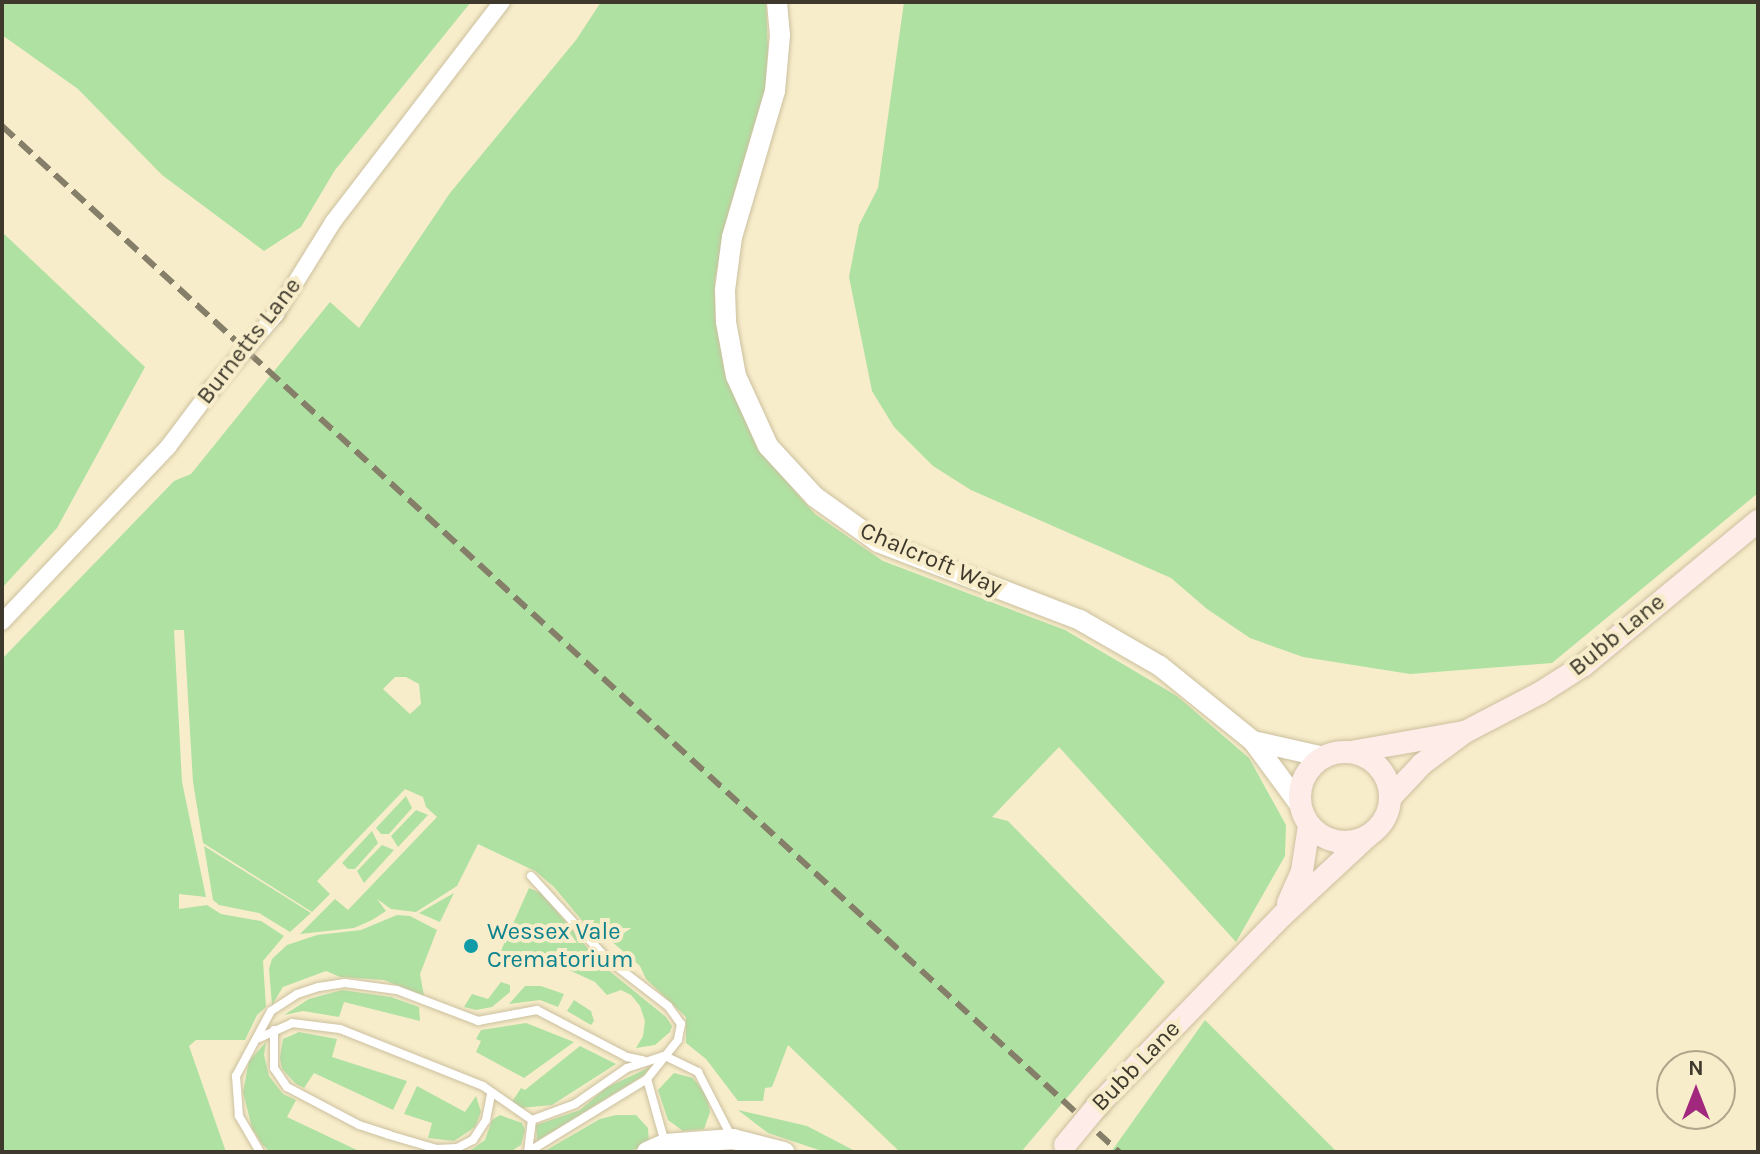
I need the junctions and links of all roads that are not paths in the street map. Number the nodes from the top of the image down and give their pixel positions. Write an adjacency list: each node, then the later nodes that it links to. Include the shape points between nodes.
1 (502, 2): 4 (street, Burnetts Lane, bridge, via 333,222 276,314 168,447)
2 (777, 2): 6 (street, Chalcroft Way, via 775,91 732,237 725,290 736,376 768,446 800,483 878,542 1092,627 1171,674)
3 (1758, 521): 5 (main road, Bubb Lane, via 1584,665)
4 (2, 622)
5 (1465, 732): 7 (main road, Bubb Lane); 9 (main road, Bubb Lane, via 1422,764)
6 (1253, 741): 8 (street, Chalcroft Way); 10 (street, Chalcroft Way)
7 (1351, 752): 8 (main road); 9 (main road, via 1375,762)
8 (1324, 757): 10 (main road, via 1302,782)
9 (1391, 797): 12 (main road, via 1382,824)
10 (1300, 805): 11 (main road)
11 (1309, 826): 12 (main road, via 1330,840); 14 (main road, Bubb Lane, via 1302,871)
12 (1368, 836): 14 (main road, Bubb Lane)
13 (531, 876): 17 (lane, via 607,959 668,1006 681,1024 678,1040)
14 (1283, 915): 24 (main road, Bubb Lane, bridge)
15 (274, 1030): 16 (lane); 20 (lane, via 292,1023 340,1029 483,1086); 20 (lane, via 274,1068 287,1087 359,1125 401,1139 437,1149 457,1148 473,1140 486,1120)
16 (259, 1038): 18 (lane, via 271,1011 297,994 345,983 397,990 478,1021 537,1010 627,1057); 25 (lane, via 236,1076 239,1116)
17 (665, 1056): 18 (lane); 19 (lane); 22 (lane, via 698,1072)
18 (648, 1060): 21 (lane, via 610,1077 575,1104)
19 (647, 1079): 23 (lane); 26 (lane)
20 (491, 1095): 21 (lane)
21 (532, 1120): 26 (lane)
22 (733, 1139): 23 (street); 27 (street)
23 (656, 1148)
24 (1062, 1148)
25 (260, 1152)
26 (528, 1152)
27 (784, 1152)

